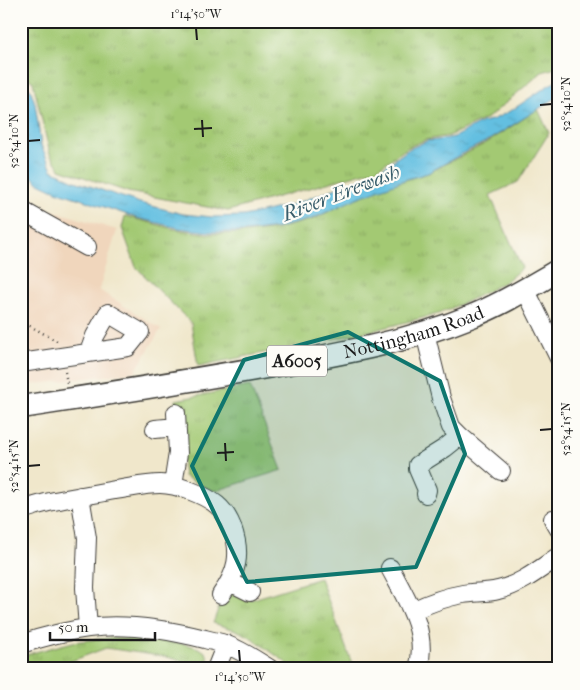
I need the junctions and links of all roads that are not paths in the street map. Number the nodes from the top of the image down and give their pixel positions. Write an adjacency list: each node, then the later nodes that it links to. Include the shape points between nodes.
1 (21, 210): 2 (street)
2 (87, 247)
3 (559, 270): 4 (main road, Nottingham Road / A6005)
4 (525, 289): 5 (main road, Nottingham Road / A6005, via 491,309); 7 (street)
5 (425, 333): 9 (main road, Nottingham Road / A6005, via 233,373); 11 (street, via 448,420)
6 (88, 352): 8 (street)
7 (559, 358)
8 (21, 363)
9 (21, 407)
10 (155, 429): 13 (street, via 177,420 178,453)
11 (460, 436): 12 (street); 14 (street, via 418,465)
12 (501, 471)
13 (174, 485): 15 (street, via 160,484); 19 (street, via 205,497 225,514 236,536 237,548 235,570 226,589)
14 (426, 494)
15 (80, 496): 16 (street); 21 (street, via 87,538)
16 (21, 510)
17 (559, 556): 20 (street, via 525,578 498,590 450,597)
18 (390, 568): 20 (street)
19 (250, 592)
20 (412, 610): 26 (street, via 420,639)
21 (88, 628): 22 (street); 23 (street, via 133,627 178,632)
22 (21, 644)
23 (226, 644): 24 (street); 25 (street)
24 (216, 669)
25 (270, 669)
26 (418, 669)

